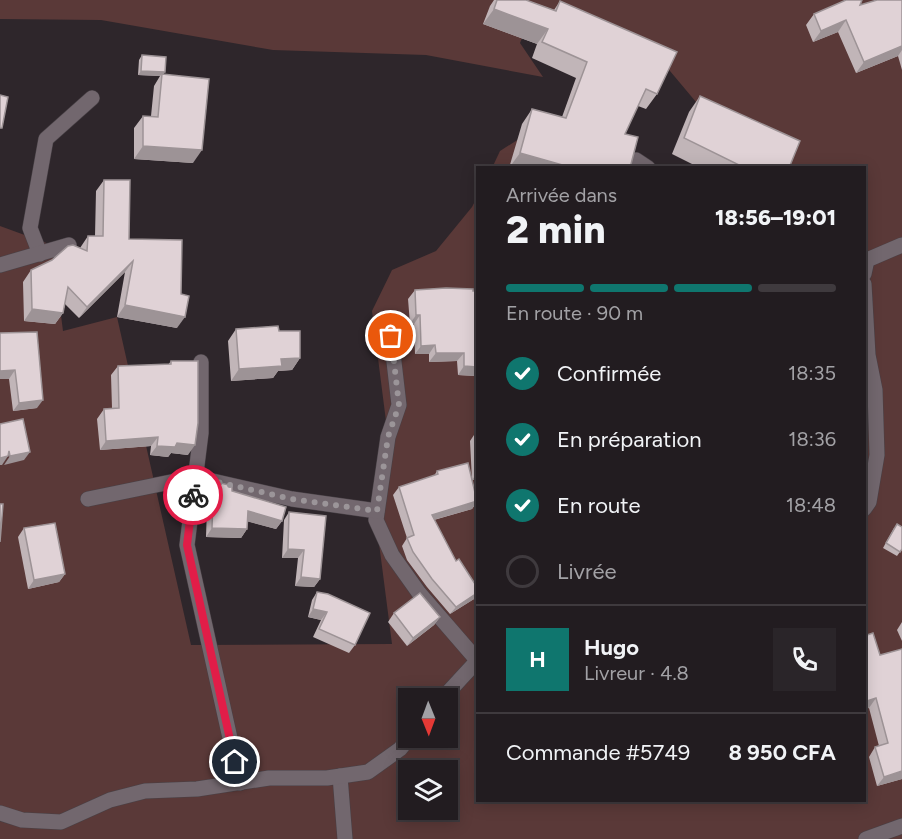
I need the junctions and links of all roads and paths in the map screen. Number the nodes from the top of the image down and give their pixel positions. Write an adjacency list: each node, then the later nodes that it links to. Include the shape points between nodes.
1 (92, 98): 4 (street, via 46,139 30,228)
2 (69, 245): 4 (street)
3 (902, 245): 5 (street)
4 (40, 254): 6 (street)
5 (866, 263)
6 (0, 265)
7 (866, 320): 12 (street, via 878,455)
8 (391, 336): 13 (street, via 399,405 388,437)
9 (201, 362): 10 (street, via 201,433)
10 (195, 477): 11 (street); 13 (street, via 292,499); 19 (street, via 187,545)
11 (88, 499)
12 (866, 506)
13 (377, 511): 14 (street, via 376,520 392,555)
14 (476, 659)
15 (476, 661): 16 (street)
16 (452, 688)
17 (401, 748): 18 (street, via 368,772)
18 (340, 776): 19 (street); 22 (street)
19 (240, 783): 20 (street, via 145,791 110,800 61,822 22,820)
20 (0, 813)
21 (902, 826): 23 (street)
22 (345, 839)
23 (866, 839)

